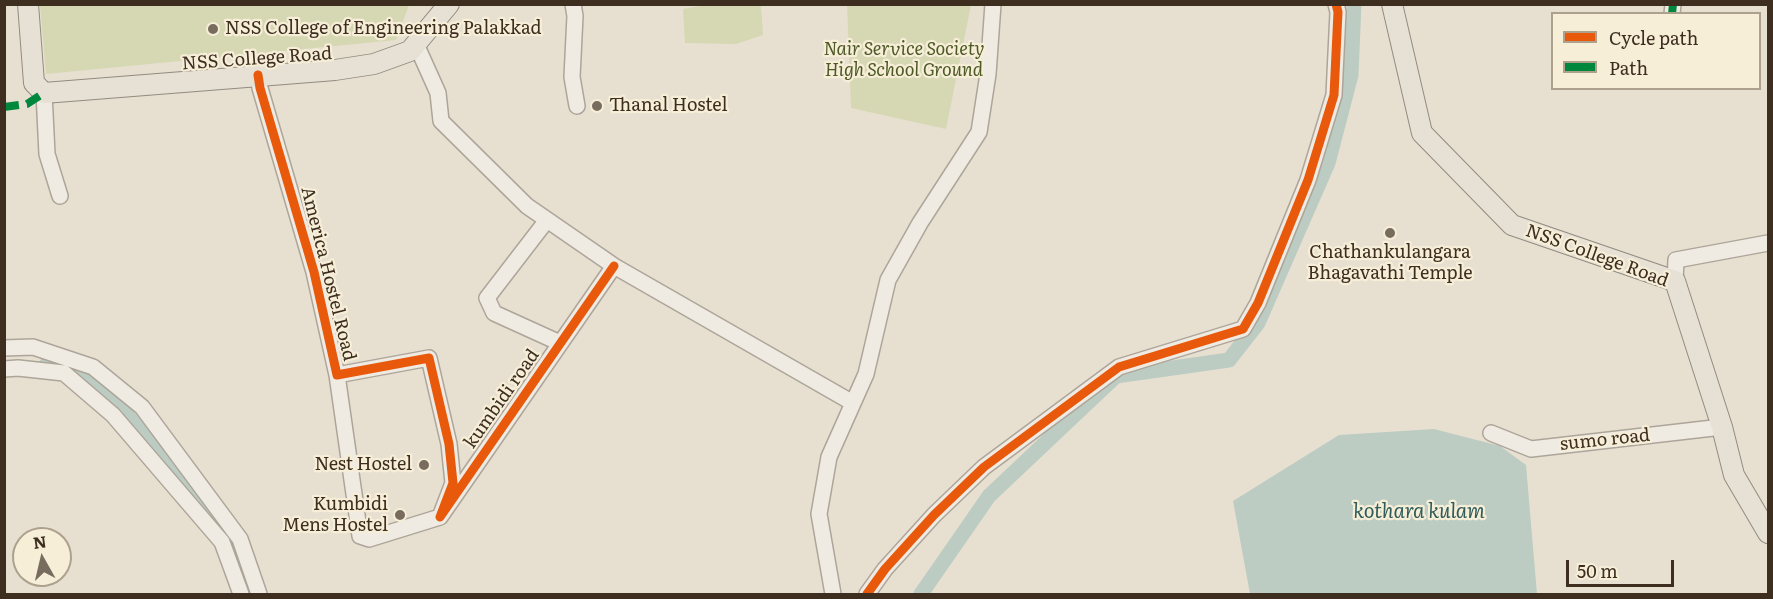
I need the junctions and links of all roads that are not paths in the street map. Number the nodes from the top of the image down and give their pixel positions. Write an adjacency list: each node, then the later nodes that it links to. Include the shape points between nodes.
1 (28, 4): 9 (main road, via 34,83)
2 (448, 4): 7 (main road, NSS College Road)
3 (573, 4): 10 (street, via 572,77)
4 (993, 4): 20 (street, via 979,132 888,280 866,374)
5 (1336, 4): 29 (street, via 1334,95 1308,180 1258,303 1243,329 1119,367 984,467 934,515)
6 (1392, 4): 15 (main road, NSS College Road, via 1422,133 1512,225)
7 (416, 44): 8 (main road, NSS College Road, via 410,51 374,64); 12 (street, via 438,93 441,121 527,206)
8 (258, 75): 9 (main road, NSS College Road); 19 (street, America Hostel Road, via 314,272)
9 (44, 93): 11 (street, via 47,154)
10 (578, 106)
11 (60, 196)
12 (547, 220): 14 (street); 16 (street, via 487,298 494,313)
13 (1768, 243): 15 (street, via 1676,260)
14 (614, 266): 16 (street, kumbidi road); 20 (street)
15 (1675, 281): 21 (main road, NSS College Road)
16 (560, 343): 24 (street, kumbidi road)
17 (4, 348): 27 (street, via 33,347 93,367 142,407 240,539)
18 (4, 369): 26 (street, via 64,373 113,415 222,542)
19 (337, 375): 23 (street, America Hostel Road, via 429,358); 24 (street, via 360,536 369,539)
20 (853, 403): 28 (street, via 829,457 819,514)
21 (1722, 427): 22 (street, sumo road, via 1531,449); 25 (main road, NSS College Road, via 1734,475)
22 (1491, 433)
23 (449, 444): 24 (street, kumbidi road, via 453,483)
24 (440, 517)
25 (1768, 533)
26 (241, 594)
27 (259, 594)
28 (833, 594)
29 (867, 594)

